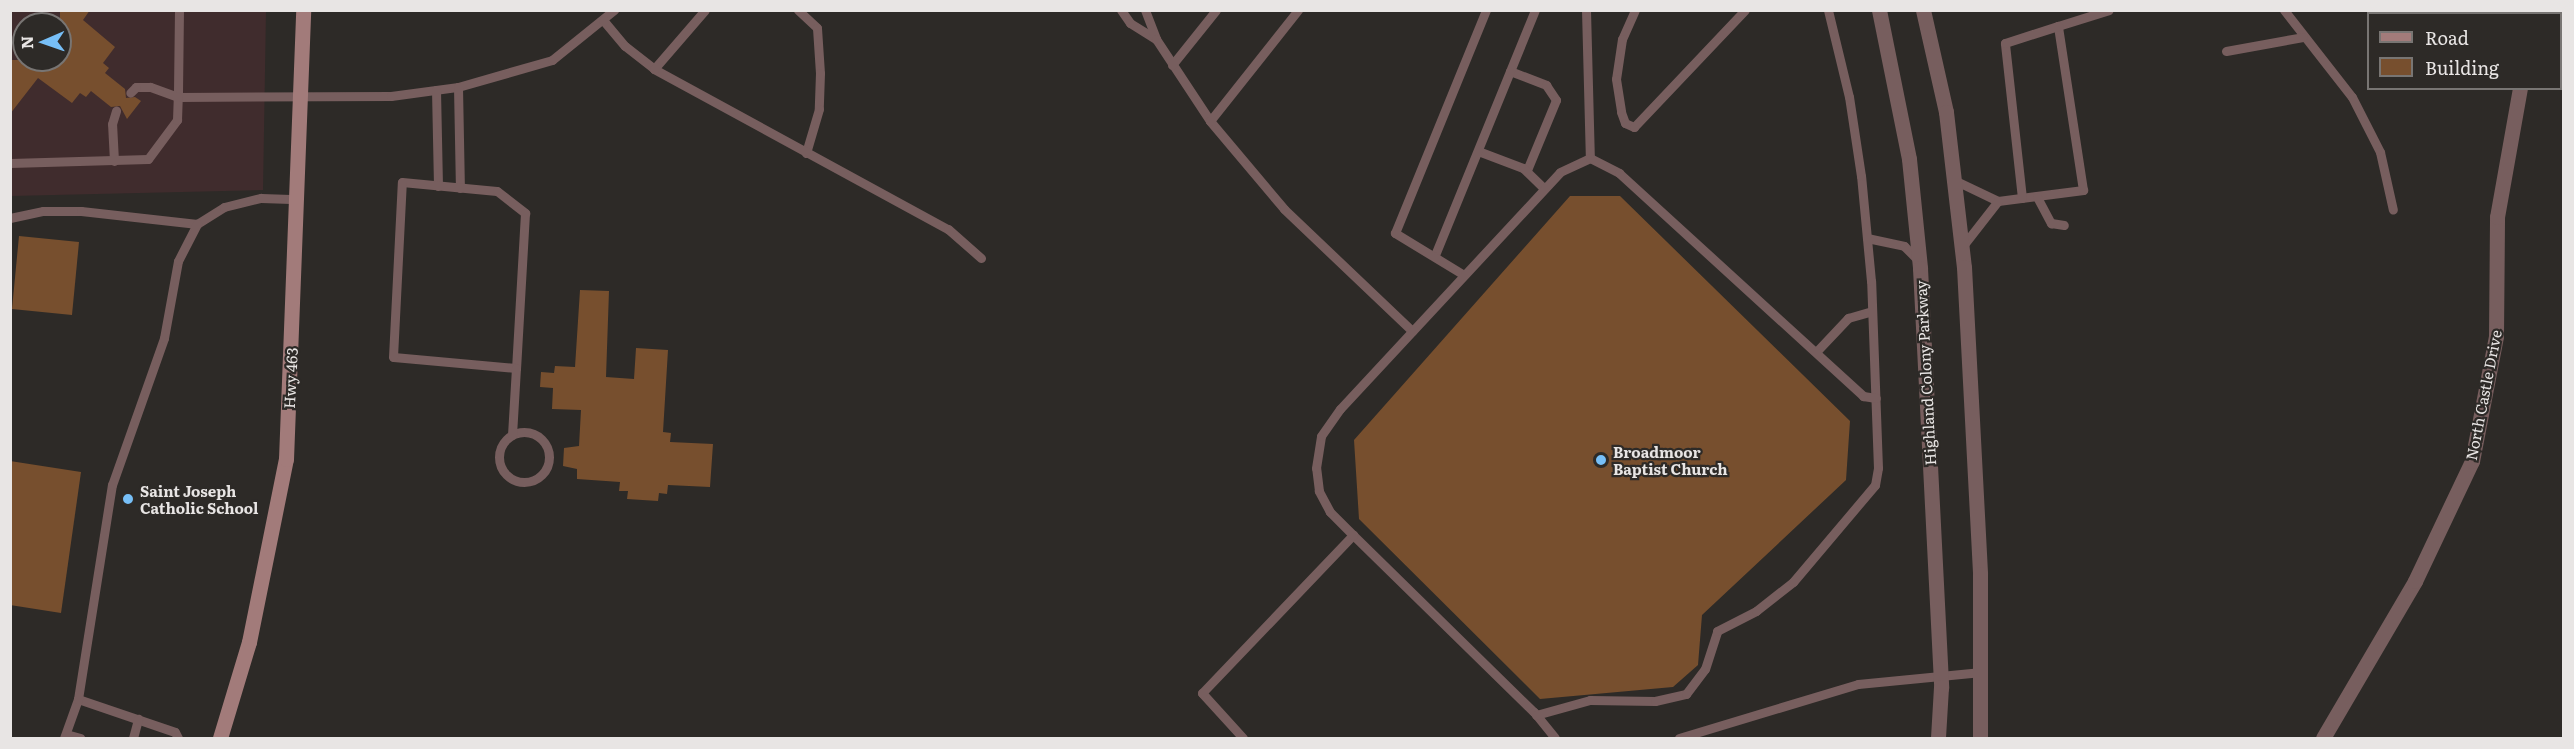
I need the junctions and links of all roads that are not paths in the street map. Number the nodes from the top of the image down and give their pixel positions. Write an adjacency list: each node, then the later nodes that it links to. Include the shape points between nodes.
1 (179, 10): 33 (lane)
2 (303, 10): 32 (main road, Hwy 463)
3 (614, 10): 20 (lane)
4 (705, 10): 26 (lane)
5 (798, 10): 37 (lane, via 817,28 820,73 819,109)
6 (1121, 10): 23 (lane, via 1130,23)
7 (1145, 10): 23 (lane)
8 (1216, 10): 25 (lane)
9 (1298, 10): 35 (lane)
10 (1486, 10): 58 (lane, via 1395,233)
11 (1535, 10): 27 (lane)
12 (1586, 10): 38 (lane)
13 (1635, 10): 14 (lane, via 1622,39 1617,79 1621,112 1625,123 1634,127)
14 (1745, 10)
15 (1828, 10): 56 (lane, via 1849,97)
16 (1879, 10): 60 (street, Highland Colony Parkway, via 1908,159)
17 (1923, 10): 42 (street, via 1946,112)
18 (2109, 10): 21 (lane)
19 (2284, 10): 22 (lane)
20 (603, 20): 26 (lane, via 625,46); 28 (lane, via 552,60)
21 (2058, 26): 46 (lane); 48 (lane, via 2005,43)
22 (2303, 37): 24 (lane); 52 (lane, via 2352,97 2380,152)
23 (1156, 39): 25 (lane)
24 (2226, 51)
25 (1172, 65): 35 (lane)
26 (654, 69): 37 (lane)
27 (1510, 71): 36 (lane); 41 (lane, via 1546,85 1556,100)
28 (458, 87): 29 (lane); 44 (lane)
29 (435, 90): 32 (lane, via 391,96); 43 (lane)
30 (2520, 90): 84 (street, North Castle Drive, via 2497,217 2496,336 2472,461 2415,581)
31 (130, 93): 33 (lane, via 136,87 150,87)
32 (302, 96): 33 (lane); 49 (main road, Hwy 463)
33 (178, 97): 39 (lane, via 177,120 148,159)
34 (116, 111): 39 (lane, via 112,124)
35 (1210, 121): 63 (lane, via 1284,209)
36 (1478, 151): 41 (lane); 58 (lane)
37 (806, 153): 59 (lane, via 948,229)
38 (1590, 158): 45 (lane, via 1560,172); 64 (lane, via 1619,173 1650,199)
39 (114, 161): 40 (lane)
40 (10, 164)
41 (1527, 170): 45 (lane)
42 (1954, 180): 51 (lane); 57 (street)
43 (438, 186): 44 (lane); 65 (lane, via 402,182 393,357)
44 (460, 188): 65 (lane, via 505,194 525,213)
45 (1544, 188): 61 (lane)
46 (2083, 190): 47 (lane); 50 (lane)
47 (2037, 197): 48 (lane); 55 (lane, via 2051,223)
48 (2022, 198): 51 (lane)
49 (298, 199): 54 (lane, via 261,198 224,207); 78 (main road, Hwy 463, via 286,459 249,642)
50 (2087, 200)
51 (1998, 201): 57 (lane)
52 (2393, 210)
53 (10, 218): 54 (lane, via 81,211)
54 (196, 224): 71 (lane, via 178,261 164,338 112,485)
55 (2064, 225)
56 (1867, 238): 60 (lane, via 1904,246 1916,254); 62 (lane)
57 (1962, 247): 69 (street, via 1980,574)
58 (1435, 255): 61 (lane)
59 (981, 258)
60 (1919, 266): 70 (street, Highland Colony Parkway)
61 (1464, 275): 63 (lane)
62 (1872, 311): 64 (lane, via 1848,318); 66 (lane)
63 (1412, 331): 68 (lane, via 1340,409 1321,436 1316,468 1319,491 1330,512)
64 (1816, 352): 66 (lane, via 1863,396)
65 (516, 368): 67 (lane)
66 (1876, 398): 72 (lane, via 1878,468 1871,494 1786,589 1756,611 1717,631 1705,669 1694,687 1666,700 1590,700)
67 (512, 435): 67 (lane, via 501,446 503,470 521,481 538,477 548,463 546,445 532,433)
68 (1353, 535): 72 (lane); 79 (lane, via 1202,693)
69 (1981, 672): 70 (lane); 83 (street)
70 (1940, 673): 81 (lane, via 1858,684); 82 (street, Highland Colony Parkway)
71 (78, 699): 73 (lane); 74 (lane)
72 (1536, 715): 80 (lane)
73 (138, 719): 76 (lane); 77 (lane, via 175,732)
74 (65, 736): 75 (lane)
75 (80, 738)
76 (133, 738)
77 (178, 738)
78 (220, 738)
79 (1243, 738)
80 (1556, 738)
81 (1679, 738)
82 (1938, 738)
83 (1980, 738)
84 (2323, 738)

